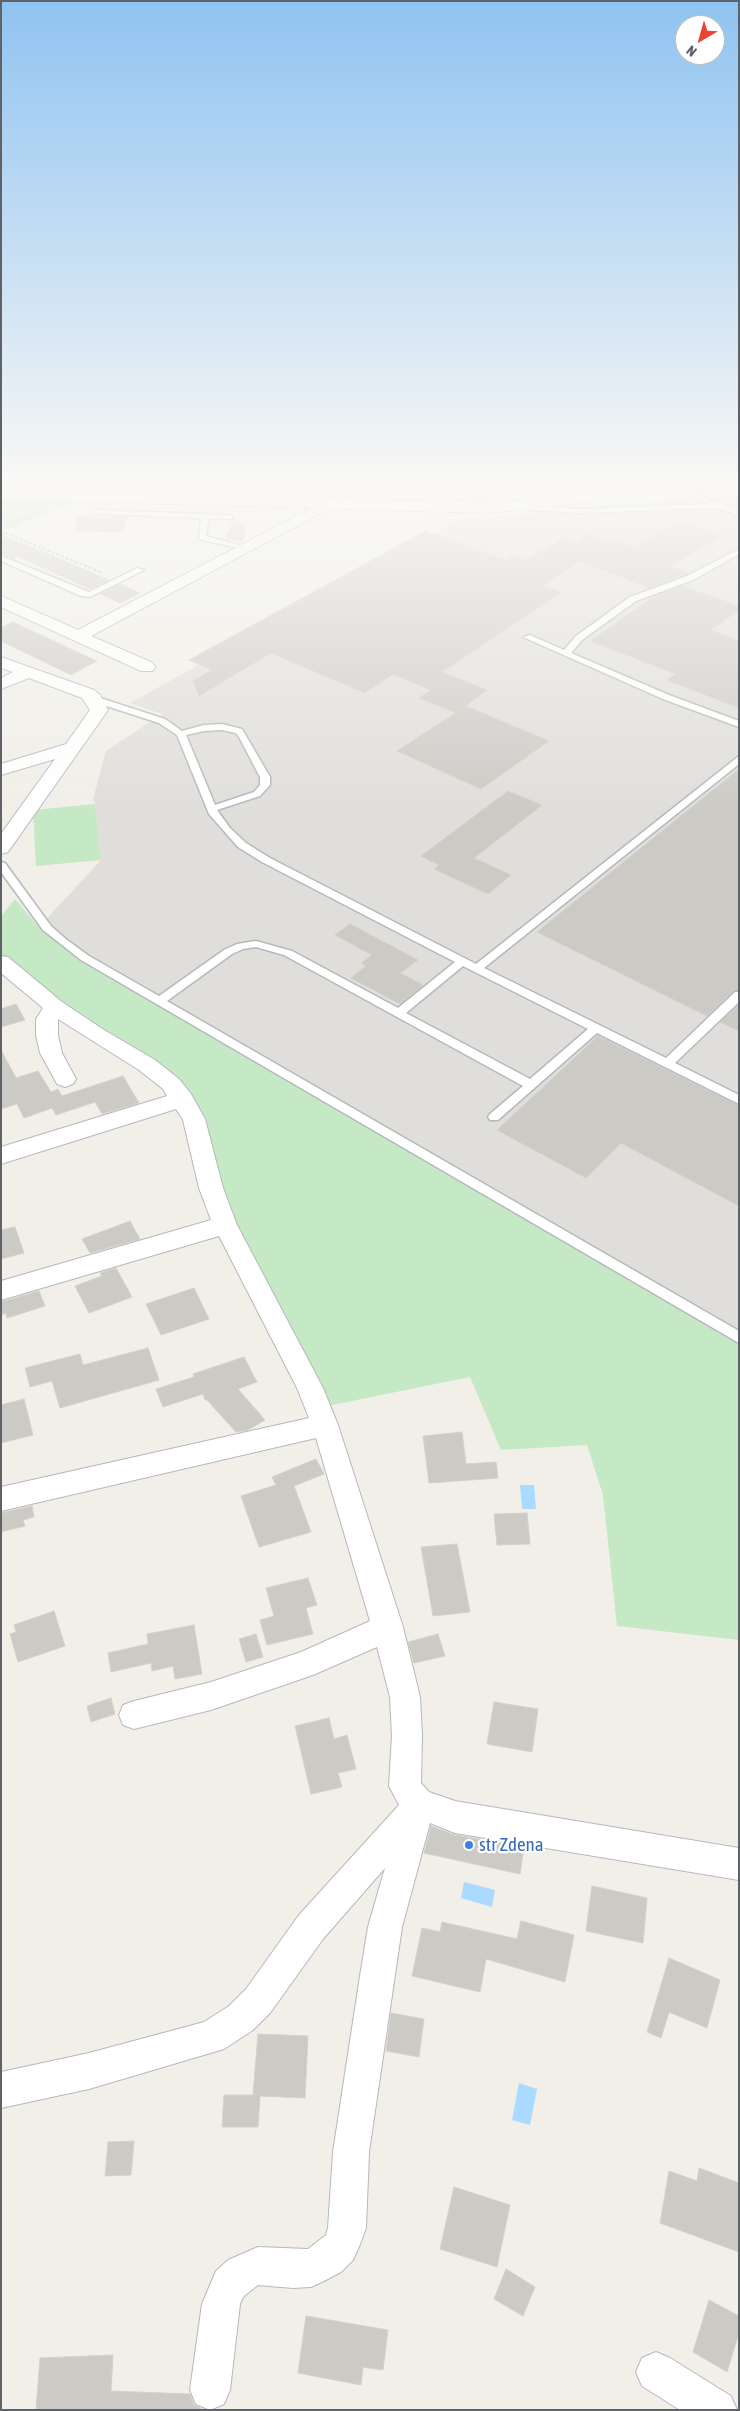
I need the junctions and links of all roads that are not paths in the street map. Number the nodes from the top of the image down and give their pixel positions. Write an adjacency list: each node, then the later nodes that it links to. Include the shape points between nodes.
1 (74, 590): 2 (lane, via 90,595)
2 (101, 590)
3 (164, 590): 6 (street)
4 (659, 590): 8 (lane, via 633,599 579,638)
5 (1, 600): 6 (street)
6 (78, 636): 10 (street)
7 (527, 637): 8 (lane)
8 (566, 653): 14 (lane, via 666,697)
9 (1, 662): 11 (street)
10 (147, 667)
11 (28, 672): 12 (street); 13 (street)
12 (1, 684)
13 (94, 699): 15 (lane, via 162,721); 16 (street, via 99,710)
14 (739, 724)
15 (181, 734): 19 (lane); 19 (lane, via 222,727 239,731 265,777 265,785 257,794)
16 (72, 748): 18 (street); 20 (street)
17 (739, 759): 24 (lane)
18 (1, 770)
19 (212, 809): 22 (lane, via 242,845 266,860)
20 (2, 845)
21 (1, 865): 26 (lane, via 28,904 62,942)
22 (462, 961): 24 (lane); 28 (lane)
23 (1, 962): 27 (street)
24 (478, 968): 29 (lane)
25 (739, 995): 30 (lane)
26 (159, 1001): 28 (lane, via 228,952 256,944 288,953); 39 (lane)
27 (55, 1007): 31 (street, via 47,1019 47,1035 51,1054); 33 (street, via 147,1065 172,1084)
28 (399, 1013): 32 (lane)
29 (596, 1028): 30 (lane); 32 (lane)
30 (667, 1064): 34 (lane)
31 (65, 1079)
32 (531, 1085): 35 (lane)
33 (183, 1099): 36 (street); 37 (street, via 194,1119 211,1188)
34 (739, 1100)
35 (494, 1117)
36 (1, 1156)
37 (225, 1225): 38 (street); 40 (street, via 310,1388)
38 (1, 1291)
39 (739, 1338)
40 (325, 1424): 41 (street); 42 (street)
41 (1, 1499)
42 (388, 1627): 43 (street, via 302,1665 210,1696); 44 (street, via 405,1697 405,1786)
43 (134, 1715)
44 (419, 1804): 45 (street, via 455,1817); 46 (street, via 311,1927 258,2001 241,2018 212,2037 194,2043); 48 (street, via 380,1956 351,2152 347,2228 340,2247 312,2268 258,2266 241,2273 229,2284 221,2304)
45 (739, 1864)
46 (1, 2090)
47 (656, 2372): 49 (street)
48 (210, 2390)
49 (717, 2410)

